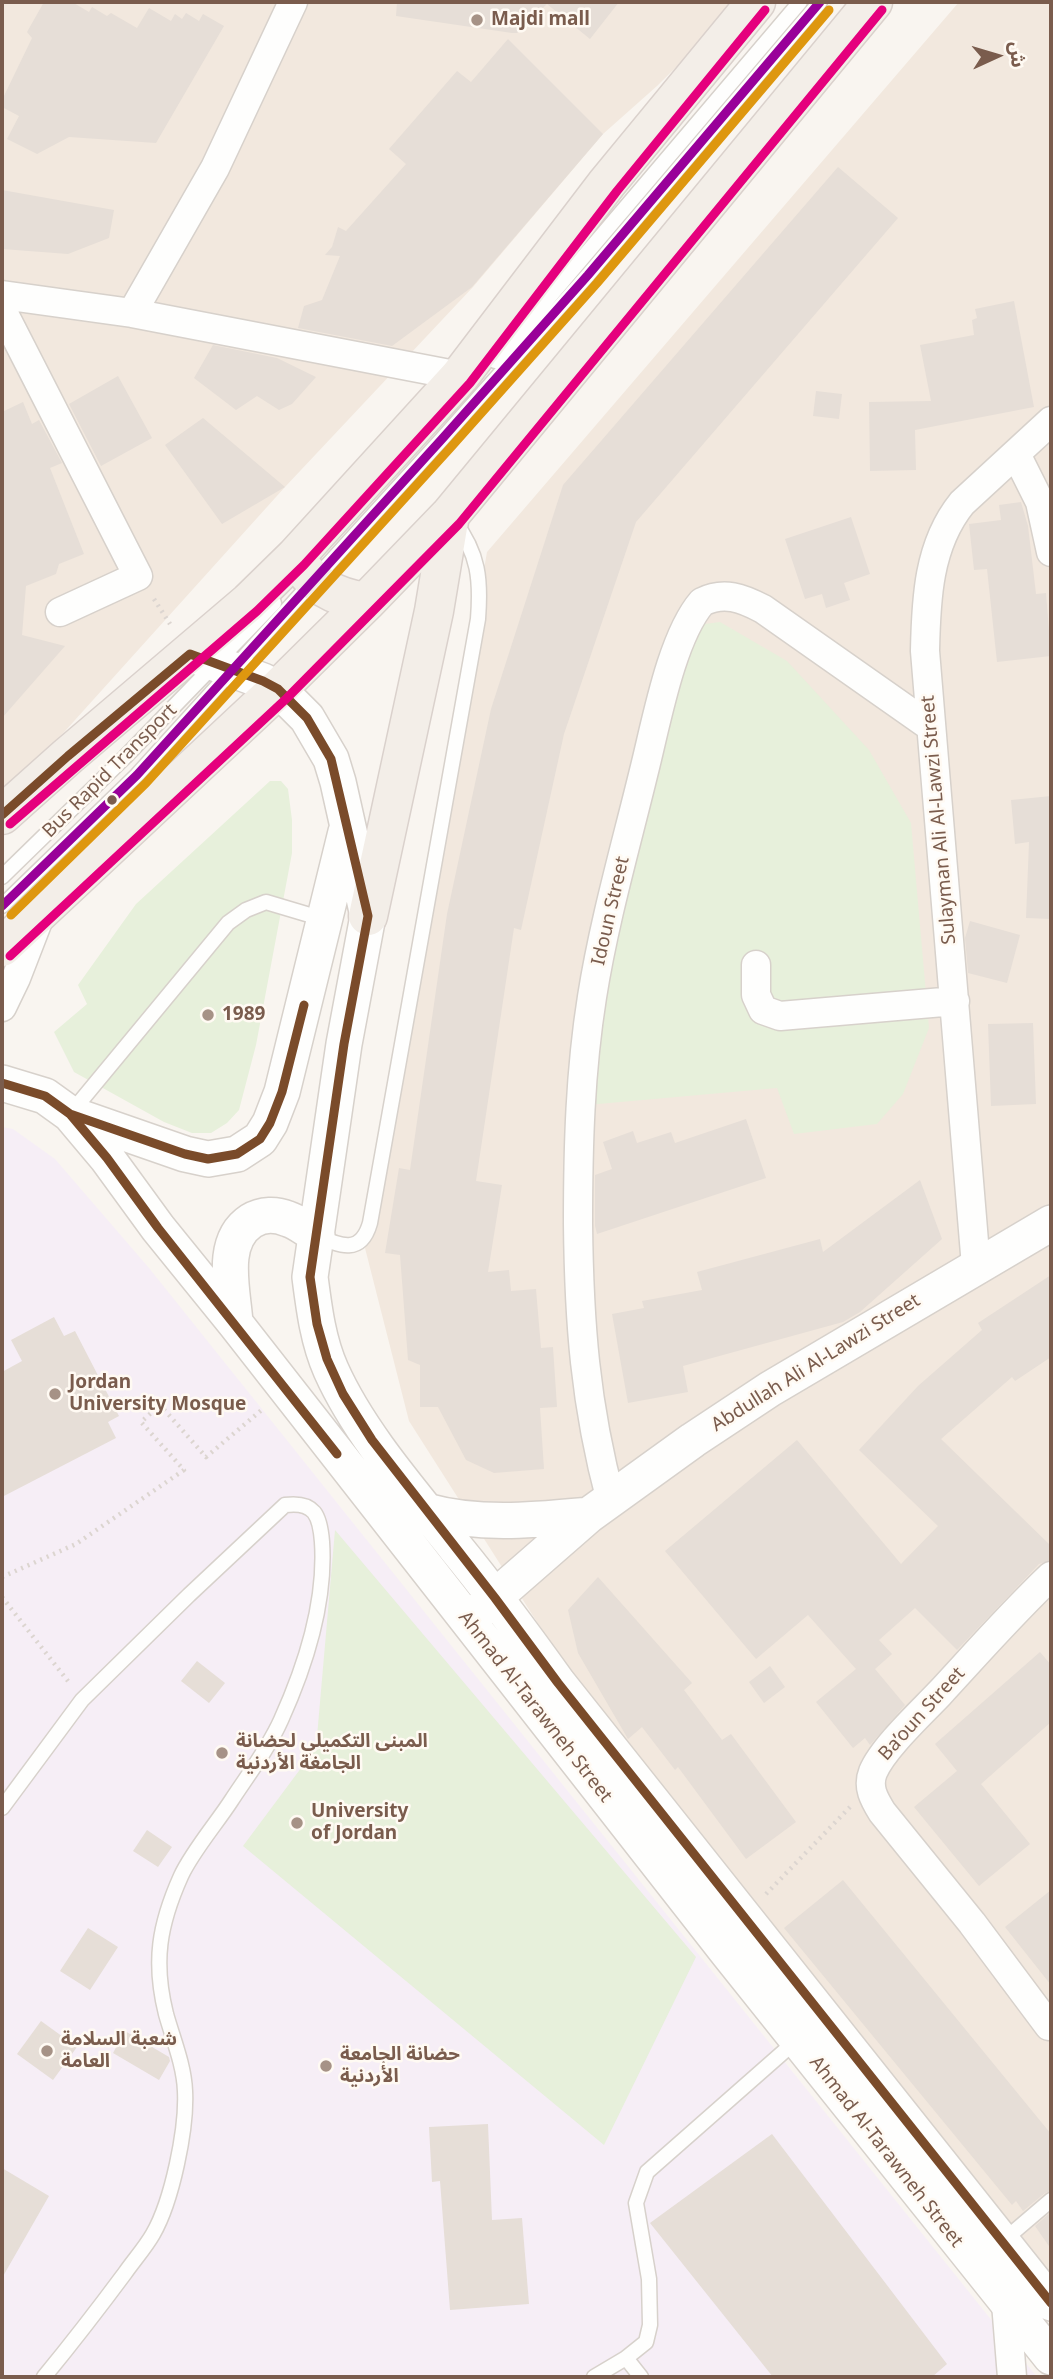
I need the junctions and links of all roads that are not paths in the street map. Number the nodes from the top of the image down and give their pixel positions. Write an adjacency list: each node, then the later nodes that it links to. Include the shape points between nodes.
1 (293, 2): 8 (street, via 215,168)
2 (756, 2): 9 (main road, via 607,183)
3 (800, 2): 14 (lane, via 424,445)
4 (820, 2): 14 (lane, via 588,275)
5 (873, 2): 12 (main road)
6 (2, 295): 8 (street)
7 (2, 310): 16 (street, via 138,576)
8 (132, 313): 9 (street)
9 (460, 376): 14 (main road)
10 (1051, 421): 11 (street, Sulayman Ali Al-Lawzi Street)
11 (1016, 454): 13 (street, via 1040,502); 19 (street, Sulayman Ali Al-Lawzi Street, via 962,503 937,548 926,606)
12 (450, 514): 15 (main road); 25 (main road, via 434,611); 34 (lane, via 477,563 478,620 370,1223 367,1233 351,1245 340,1246)
13 (1051, 552)
14 (304, 570): 15 (main road, via 338,596); 17 (main road, via 249,602)
15 (366, 603): 18 (main road)
16 (60, 612)
17 (212, 663): 18 (street, Ahmad Al-Tarawneh Street); 20 (main road, via 68,756); 22 (lane, Bus Rapid Transport); 23 (lane, Bus Rapid Transport, via 137,775)
18 (278, 689): 21 (street, Ahmad Al-Tarawneh Street, via 307,718 326,750); 24 (main road)
19 (931, 727): 29 (street, Sulayman Ali Al-Lawzi Street); 37 (street, Idoun Street, via 744,599 721,596 702,602 683,631 618,878 584,1053 579,1120 579,1308)
20 (2, 815)
21 (348, 823): 25 (street, Ahmad Al-Tarawneh Street); 26 (street)
22 (2, 877)
23 (2, 906)
24 (44, 907): 27 (main road); 30 (street)
25 (368, 916): 34 (street, Ahmad Al-Tarawneh Street)
26 (323, 919): 32 (lane, via 266,902 228,923); 32 (street, via 282,1092 260,1139 237,1154 208,1159)
27 (2, 947)
28 (755, 965): 29 (street, via 756,995 763,1010 780,1016)
29 (955, 1001): 35 (street, Sulayman Ali Al-Lawzi Street)
30 (2, 1007)
31 (2, 1083): 32 (street, Ahmad Al-Tarawneh Street, via 45,1096)
32 (71, 1114): 36 (street, Ahmad Al-Tarawneh Street)
33 (1051, 1223): 35 (street, Abdullah Ali Al-Lawzi Street)
34 (317, 1235): 36 (street, via 288,1219 268,1215 242,1227 232,1242); 38 (street, Ahmad Al-Tarawneh Street, via 310,1277 330,1369 349,1404)
35 (976, 1266): 37 (street, Abdullah Ali Al-Lawzi Street, via 770,1389)
36 (235, 1323): 41 (street, Ahmad Al-Tarawneh Street)
37 (600, 1508): 38 (street, via 489,1520); 40 (street, Abdullah Ali Al-Lawzi Street)
38 (426, 1511): 40 (street, Ahmad Al-Tarawneh Street)
39 (1047, 1590): 43 (street, Ba’oun Street, via 910,1724 880,1760 870,1787 882,1812)
40 (496, 1597): 41 (street, Abdullah Ali Al-Lawzi Street); 46 (street, Ahmad Al-Tarawneh Street, via 558,1683)
41 (466, 1620): 44 (street, Ahmad Al-Tarawneh Street)
42 (2, 1808): 51 (lane, via 82,1700 189,1595 285,1505 297,1503 313,1510 321,1533 321,1571 300,1672 280,1722 182,1874 159,1947 158,1970 185,2090 172,2186 154,2234)
43 (1049, 2026)
44 (797, 2040): 47 (street, Ahmad Al-Tarawneh Street); 50 (lane, via 647,2172 636,2203 649,2279 650,2325 646,2342)
45 (1051, 2200): 46 (lane)
46 (1003, 2241): 48 (street, Ahmad Al-Tarawneh Street)
47 (1006, 2303): 49 (street, Ahmad Al-Tarawneh Street); 54 (street)
48 (1051, 2303)
49 (1051, 2357)
50 (626, 2358): 52 (lane); 53 (lane)
51 (44, 2377)
52 (594, 2377)
53 (641, 2377)
54 (1012, 2377)

